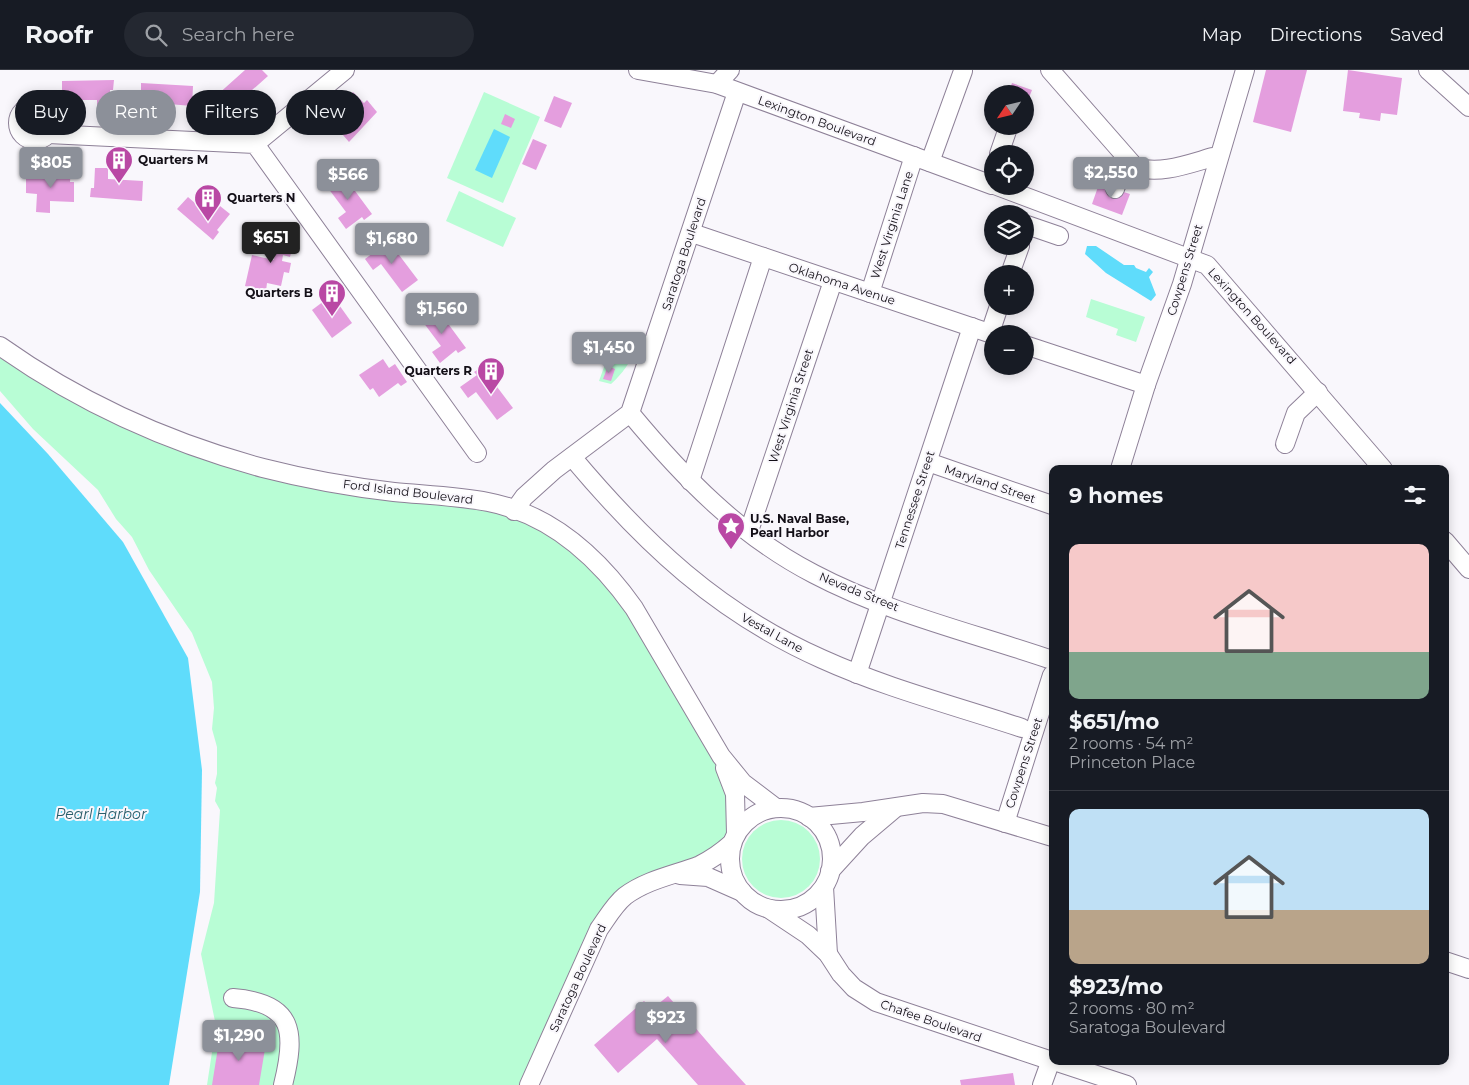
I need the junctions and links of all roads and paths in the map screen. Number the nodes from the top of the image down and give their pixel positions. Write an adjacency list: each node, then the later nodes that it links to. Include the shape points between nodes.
1 (345, 70): 12 (street)
2 (638, 70): 8 (street, Lexington Boulevard)
3 (730, 70): 8 (street)
4 (1050, 70): 13 (street)
5 (1245, 70): 25 (street, Cowpens Street)
6 (1428, 70): 10 (street)
7 (963, 71): 15 (street, West Virginia Lane)
8 (717, 84): 9 (street, Lexington Boulevard)
9 (737, 92): 15 (street, Lexington Boulevard); 22 (street, Saratoga Boulevard)
10 (1469, 107)
11 (69, 135): 12 (street)
12 (255, 144): 36 (street)
13 (1126, 158): 14 (street, via 1135,167 1147,171); 17 (street)
14 (1213, 158)
15 (922, 159): 16 (street, Lexington Boulevard); 27 (street, West Virginia Lane)
16 (984, 178)
17 (1115, 189)
18 (1024, 195): 19 (street, Lexington Boulevard)
19 (1035, 200): 20 (street); 25 (street, Lexington Boulevard)
20 (1033, 205)
21 (1034, 230): 23 (street)
22 (692, 234): 24 (street, Oklahoma Avenue); 34 (street, Saratoga Boulevard)
23 (1059, 236)
24 (762, 257): 26 (street, Oklahoma Avenue); 41 (street)
25 (1190, 257): 32 (street, Cowpens Street); 33 (street, Lexington Boulevard, via 1212,269)
26 (833, 281): 27 (street, Oklahoma Avenue); 44 (street, West Virginia Street)
27 (870, 293): 28 (street, Oklahoma Avenue)
28 (972, 327): 29 (street, Oklahoma Avenue); 38 (street, Tennessee Street)
29 (984, 331)
30 (0, 346): 43 (street, Ford Island Boulevard, via 39,372 113,412 217,454 324,482 474,500)
31 (1034, 348): 32 (street)
32 (1146, 385): 39 (street, Cowpens Street)
33 (1318, 392): 35 (street, via 1296,413); 40 (street, Lexington Boulevard)
34 (630, 413): 37 (street); 41 (street, Nevada Street)
35 (1285, 444)
36 (477, 453)
37 (572, 457): 43 (street, via 524,497); 49 (street, Vestal Lane, via 639,533 696,583 735,612 786,641)
38 (928, 462): 42 (street, Maryland Street); 47 (street, Tennessee Street)
39 (1121, 465)
40 (1381, 465)
41 (690, 481): 44 (street, Nevada Street, via 725,515)
42 (1049, 504)
43 (514, 510): 52 (street, Ford Island Boulevard, via 540,520 570,539 587,552 618,586)
44 (749, 531): 47 (street, Nevada Street, via 813,574)
45 (1457, 546): 46 (street)
46 (1469, 569)
47 (881, 602): 48 (street, Nevada Street); 49 (street, Tennessee Street)
48 (1049, 659)
49 (857, 674): 51 (street, Vestal Lane)
50 (1049, 684): 56 (street, Cowpens Street)
51 (1022, 728)
52 (721, 756): 54 (street, Ford Island Boulevard, via 743,784); 58 (street, Ford Island Boulevard, via 735,794)
53 (899, 806): 55 (street); 56 (street, via 943,804); 60 (street, via 867,831)
54 (776, 808): 55 (street); 58 (street, via 760,812 746,821)
55 (810, 817): 60 (street, via 828,841 832,856)
56 (1005, 823): 57 (street)
57 (1049, 836)
58 (734, 839): 59 (street, Saratoga Boulevard, via 708,860); 61 (street, via 731,869)
59 (672, 874): 61 (street, Saratoga Boulevard, via 708,877); 71 (street, Saratoga Boulevard, via 643,885 624,897 599,930)
60 (827, 879): 62 (street, via 813,898 800,906 785,910); 63 (street)
61 (742, 892): 62 (street)
62 (769, 909): 63 (street, Chafee Boulevard, via 808,934)
63 (828, 954): 67 (street, Chafee Boulevard, via 854,988 876,1002)
64 (1449, 962): 65 (street)
65 (1469, 968)
66 (233, 998): 70 (street, via 267,1004 285,1021 291,1046)
67 (1049, 1060)
68 (1050, 1065): 72 (street)
69 (1064, 1065): 73 (street, Chafee Boulevard)
70 (283, 1085)
71 (529, 1085)
72 (1042, 1085)
73 (1126, 1085)

